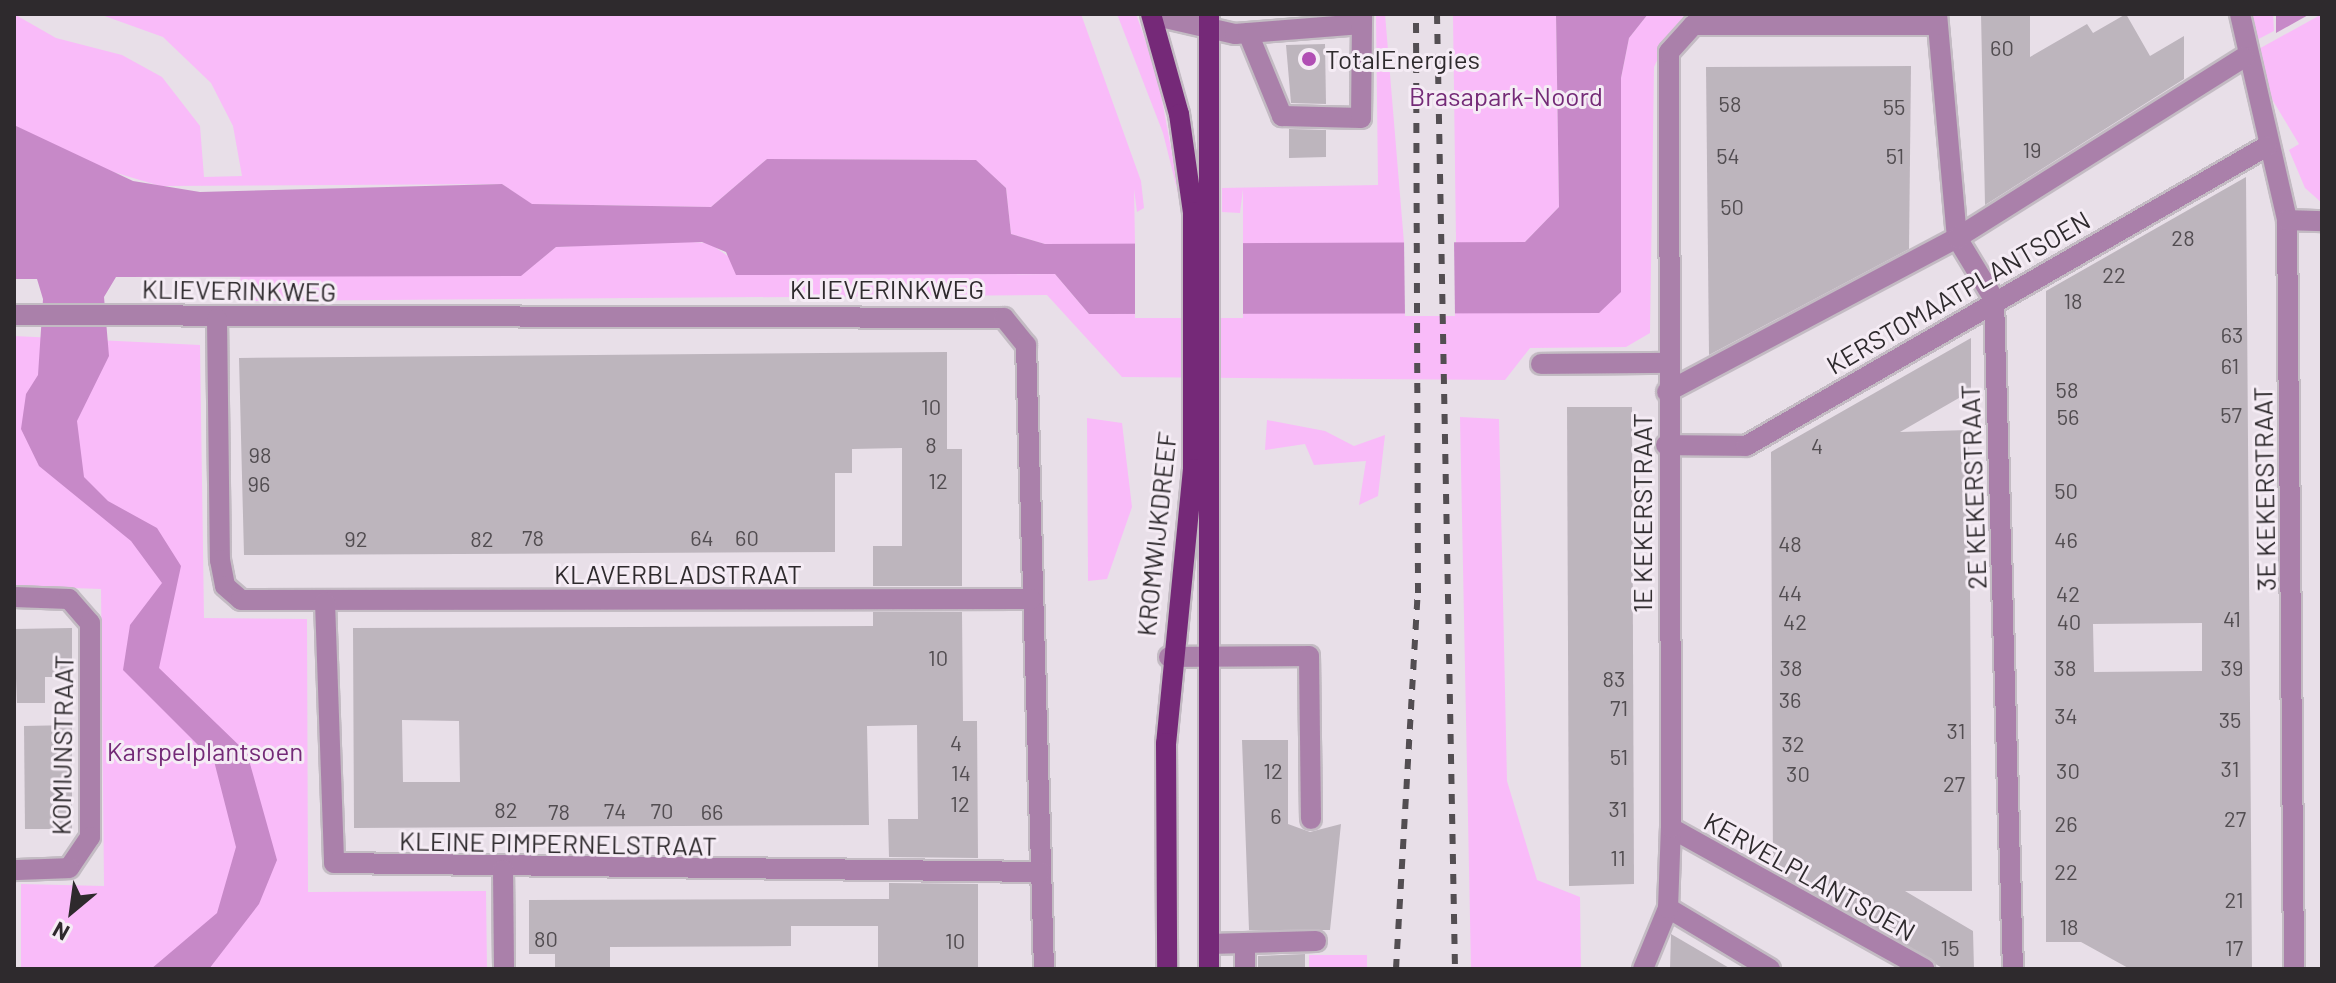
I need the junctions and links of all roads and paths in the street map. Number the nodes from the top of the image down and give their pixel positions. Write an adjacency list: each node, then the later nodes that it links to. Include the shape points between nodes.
1 (1152, 14): 5 (street); 9 (main road, KROMWIJKDREEF)
2 (2240, 14): 7 (street, 3E KEKERSTRAAT)
3 (1362, 19): 6 (street); 6 (street, via 1361,118 1282,116)
4 (1937, 19): 12 (street, 2E KEKERSTRAAT); 16 (street, 1E KEKERSTRAAT, via 1693,25 1669,52)
5 (1210, 22): 6 (street); 9 (main road, KROMWIJKDREEF)
6 (1248, 33)
7 (2244, 57): 8 (street, 3E KEKERSTRAAT); 12 (street, KERSTOMAATPLANTSOEN)
8 (2267, 146): 10 (street, 3E KEKERSTRAAT); 13 (street, KERSTOMAATPLANTSOEN)
9 (1203, 212): 19 (main road, KROMWIJKDREEF)
10 (2287, 220): 11 (street); 44 (street, 3E KEKERSTRAAT)
11 (2322, 221)
12 (1957, 238): 13 (street, 2E KEKERSTRAAT); 18 (street, KERSTOMAATPLANTSOEN)
13 (1994, 299): 20 (street, KERSTOMAATPLANTSOEN, via 1746,446); 43 (street, 2E KEKERSTRAAT)
14 (14, 315): 15 (street, KLIEVERINKWEG)
15 (217, 319): 22 (street, KLIEVERINKWEG, via 1004,318 1026,345); 23 (street, via 220,560 225,586 241,600)
16 (1668, 363): 17 (street); 18 (street, 1E KEKERSTRAAT)
17 (1541, 364)
18 (1667, 392): 20 (street, 1E KEKERSTRAAT)
19 (1204, 431): 24 (main road, KROMWIJKDREEF); 25 (main road, KROMWIJKDREEF)
20 (1666, 445): 27 (street, 1E KEKERSTRAAT)
21 (14, 597): 28 (street, KOMIJNSTRAAT, via 69,599 84,609 87,849 69,868)
22 (1031, 599): 23 (street, KLAVERBLADSTRAAT); 30 (street, KLIEVERINKWEG)
23 (325, 602): 29 (street, KLEINE PIMPERNELSTRAAT, via 334,863)
24 (1212, 656): 25 (street); 26 (street, via 1309,656); 34 (main road, KROMWIJKDREEF)
25 (1169, 657): 37 (main road, KROMWIJKDREEF)
26 (1311, 819)
27 (1671, 828): 31 (street, 1E KEKERSTRAAT); 42 (street, KERVELPLANTSOEN)
28 (14, 870)
29 (503, 870): 30 (street, KLEINE PIMPERNELSTRAAT); 35 (street)
30 (1041, 872): 36 (street, KLIEVERINKWEG)
31 (1668, 908): 40 (street, 1E KEKERSTRAAT); 41 (street)
32 (1316, 941): 33 (street)
33 (1245, 943): 34 (street); 39 (street)
34 (1209, 944): 38 (main road, KROMWIJKDREEF)
35 (504, 969)
36 (1044, 969)
37 (1167, 969)
38 (1209, 969)
39 (1245, 969)
40 (1643, 969)
41 (1770, 969)
42 (1924, 969)
43 (2013, 969)
44 (2294, 969)

